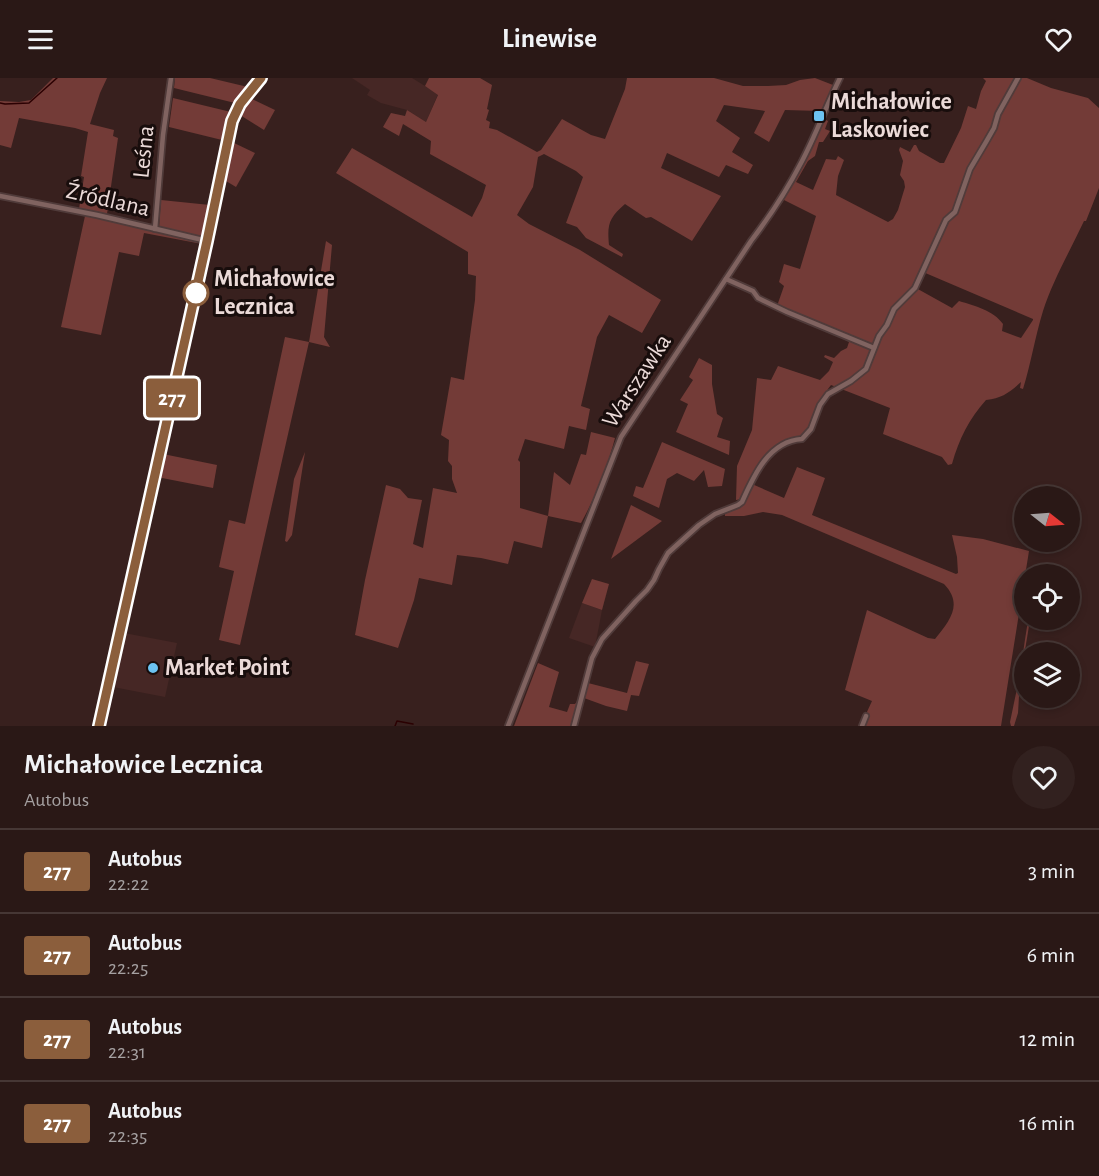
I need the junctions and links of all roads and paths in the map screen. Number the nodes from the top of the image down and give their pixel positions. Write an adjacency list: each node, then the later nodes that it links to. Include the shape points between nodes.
1 (171, 78): 6 (street, Leśna)
2 (260, 78): 7 (street, via 232,121)
3 (840, 78): 8 (street, Warszawka, via 795,173)
4 (1018, 78): 9 (street, via 970,169 954,212 946,220 915,288 894,309)
5 (0, 196): 6 (street, Źródlana)
6 (155, 229): 7 (street, Źródlana)
7 (207, 241): 11 (street)
8 (726, 279): 9 (street, via 779,308); 12 (street, Warszawka, via 617,445)
9 (874, 348): 13 (street, via 866,369 828,394 802,439 790,440 768,456 742,502 699,525 668,553 647,590 602,639 592,658)
10 (866, 716): 14 (street)
11 (99, 726)
12 (508, 726)
13 (574, 726)
14 (862, 726)

